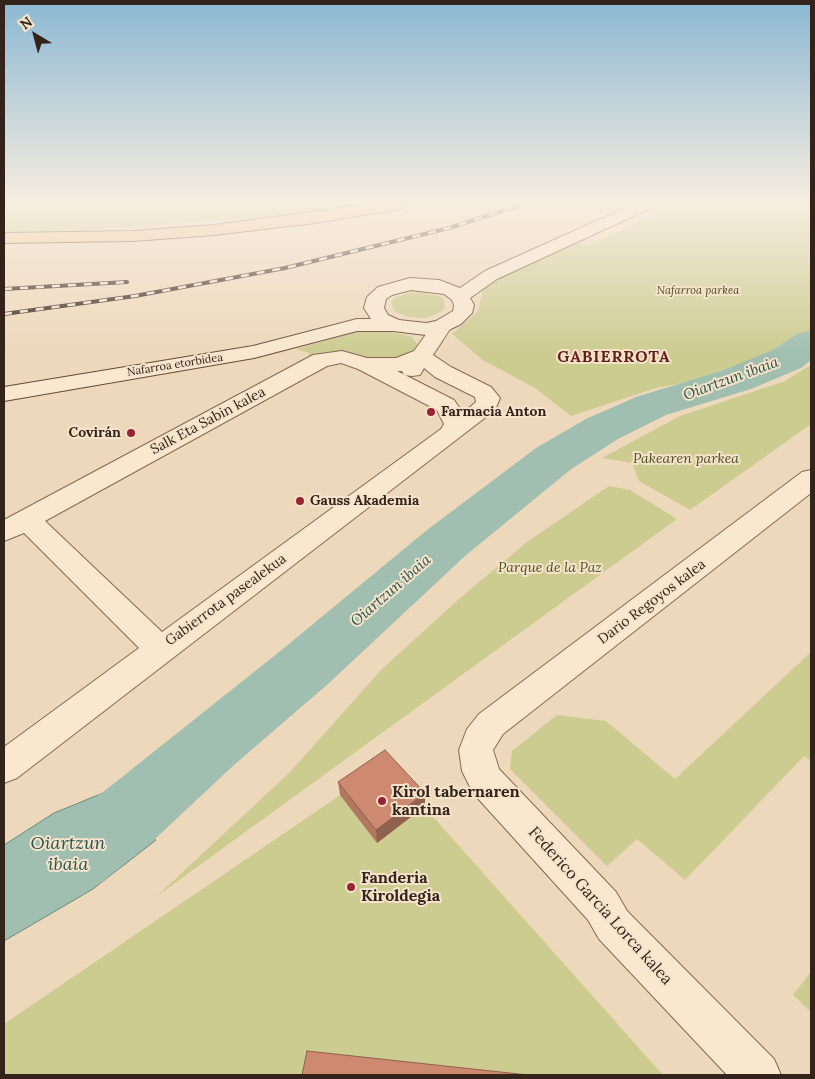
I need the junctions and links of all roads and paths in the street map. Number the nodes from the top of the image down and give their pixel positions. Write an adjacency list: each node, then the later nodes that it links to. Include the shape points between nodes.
1 (536, 254): 2 (street, Nafarroa etorbidea)
2 (491, 275): 3 (street, Nafarroa etorbidea); 4 (street, Nafarroa etorbidea)
3 (439, 286): 4 (street, Nafarroa etorbidea); 5 (street, Nafarroa etorbidea, via 397,286 377,297)
4 (460, 297): 6 (street, via 464,305 462,313)
5 (374, 308): 7 (street, via 381,319); 8 (street, Nafarroa etorbidea, via 366,317)
6 (442, 326): 7 (street, Nafarroa etorbidea); 9 (street)
7 (401, 327): 8 (street, Nafarroa etorbidea, via 374,324); 9 (street, Gabierrota pasealekua, via 422,335)
8 (344, 328): 12 (street, Nafarroa etorbidea, via 254,352)
9 (425, 350): 10 (street, Salk Eta Sabin kalea, via 399,365); 11 (street, via 413,367 411,376); 13 (street, Gabierrota pasealekua, via 443,372 489,398 487,406)
10 (366, 364): 11 (street); 15 (street, Salk Eta Sabin kalea, via 342,357 321,360)
11 (418, 390): 13 (street, via 454,414 456,424)
12 (4, 394)
13 (450, 434): 16 (street, Gabierrota pasealekua)
14 (811, 478): 17 (street, Dario Regoyos kalea)
15 (15, 526): 16 (street)
16 (160, 648): 18 (street, Gabierrota pasealekua)
17 (491, 724): 19 (street, Federico Garcia Lorca kalea, via 476,750 480,771 486,781 602,906 613,925)
18 (4, 767)
19 (758, 1075)

